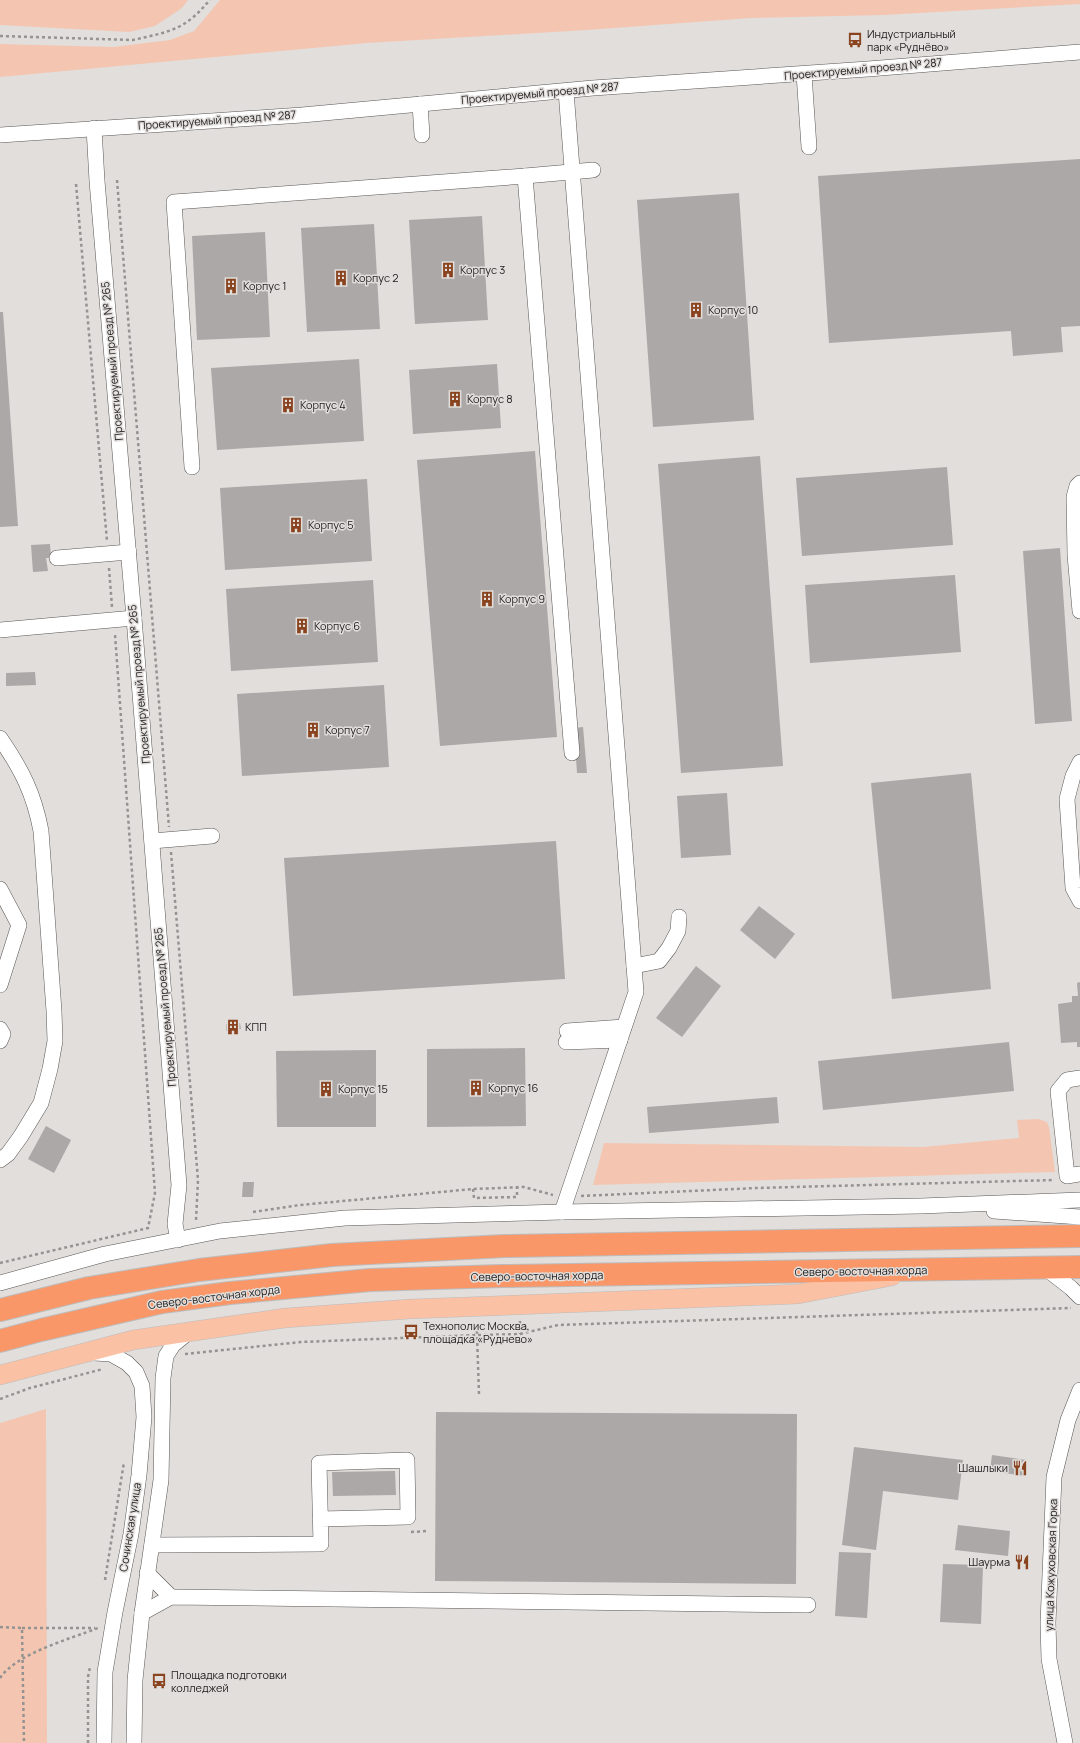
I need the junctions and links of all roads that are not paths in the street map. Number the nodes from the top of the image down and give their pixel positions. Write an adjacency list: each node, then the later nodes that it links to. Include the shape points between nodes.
1 (1080, 52): 2 (street, Проектируемый проезд № 287)
2 (804, 74): 3 (street, Проектируемый проезд № 287); 8 (street)
3 (566, 91): 4 (street, Проектируемый проезд № 287); 10 (street)
4 (420, 104): 5 (street, Проектируемый проезд № 287, via 302,115); 7 (street)
5 (94, 128): 6 (street, Проектируемый проезд № 287); 14 (street, Проектируемый проезд № 265)
6 (0, 134)
7 (422, 135)
8 (809, 147)
9 (592, 170): 10 (street)
10 (572, 171): 11 (street); 27 (street)
11 (525, 176): 12 (street, via 174,202); 20 (street)
12 (192, 467)
13 (1080, 484): 16 (street, via 1074,497 1075,555)
14 (128, 552): 15 (street); 17 (street, Проектируемый проезд № 265)
15 (57, 558)
16 (1080, 611)
17 (134, 618): 18 (street); 23 (street, Проектируемый проезд № 265)
18 (0, 630)
19 (0, 738): 34 (street, via 18,764 29,788 41,831 55,1041 41,1103 21,1136 8,1154)
20 (572, 753)
21 (1080, 762): 25 (street, via 1067,799 1073,888)
22 (212, 836): 23 (street)
23 (152, 841): 41 (street, Проектируемый проезд № 265, via 179,1185 175,1224)
24 (0, 889): 28 (street, via 19,926)
25 (1080, 901)
26 (679, 917): 27 (street, via 678,931 670,948 659,961)
27 (634, 966): 30 (street, via 636,992)
28 (0, 985)
29 (0, 1029): 32 (street, via 3,1034)
30 (622, 1034): 31 (street); 38 (street)
31 (566, 1037)
32 (0, 1041)
33 (1080, 1078): 35 (street, via 1067,1080 1058,1091)
34 (0, 1160)
35 (1068, 1177)
36 (1080, 1200): 37 (street)
37 (921, 1206): 38 (street); 39 (street)
38 (562, 1212): 41 (street, via 345,1218 220,1231)
39 (1080, 1217)
40 (1080, 1236): 47 (highway, via 505,1246 332,1255 199,1270 89,1288)
41 (178, 1240): 45 (street, via 105,1254)
42 (1044, 1267): 43 (highway, Северо-восточная хорда); 44 (highway, Северо-восточная хорда); 46 (street, via 1071,1288)
43 (1080, 1267)
44 (927, 1270): 48 (main road, via 798,1294 410,1310 286,1318); 49 (highway, Северо-восточная хорда, via 370,1280 162,1302)
45 (0, 1283)
46 (1077, 1303)
47 (0, 1310)
48 (191, 1330): 50 (main road); 54 (street, via 173,1345 166,1356 163,1378 161,1480)
49 (0, 1342)
50 (82, 1352): 51 (main road); 59 (street, Сочинская улица, via 111,1354 127,1363 136,1372 142,1386 144,1417 131,1534 105,1672)
51 (0, 1375)
52 (1080, 1390): 61 (street, улица Кожуховская Горка, via 1068,1420 1054,1477 1049,1659)
53 (320, 1519): 53 (street, via 320,1463 407,1460 408,1517); 54 (street, via 321,1544)
54 (152, 1544): 55 (street)
55 (147, 1573): 56 (street); 58 (street)
56 (171, 1597): 57 (street); 58 (street)
57 (808, 1606)
58 (142, 1613): 60 (street, via 135,1680)
59 (104, 1743)
60 (134, 1743)
61 (1065, 1743)

